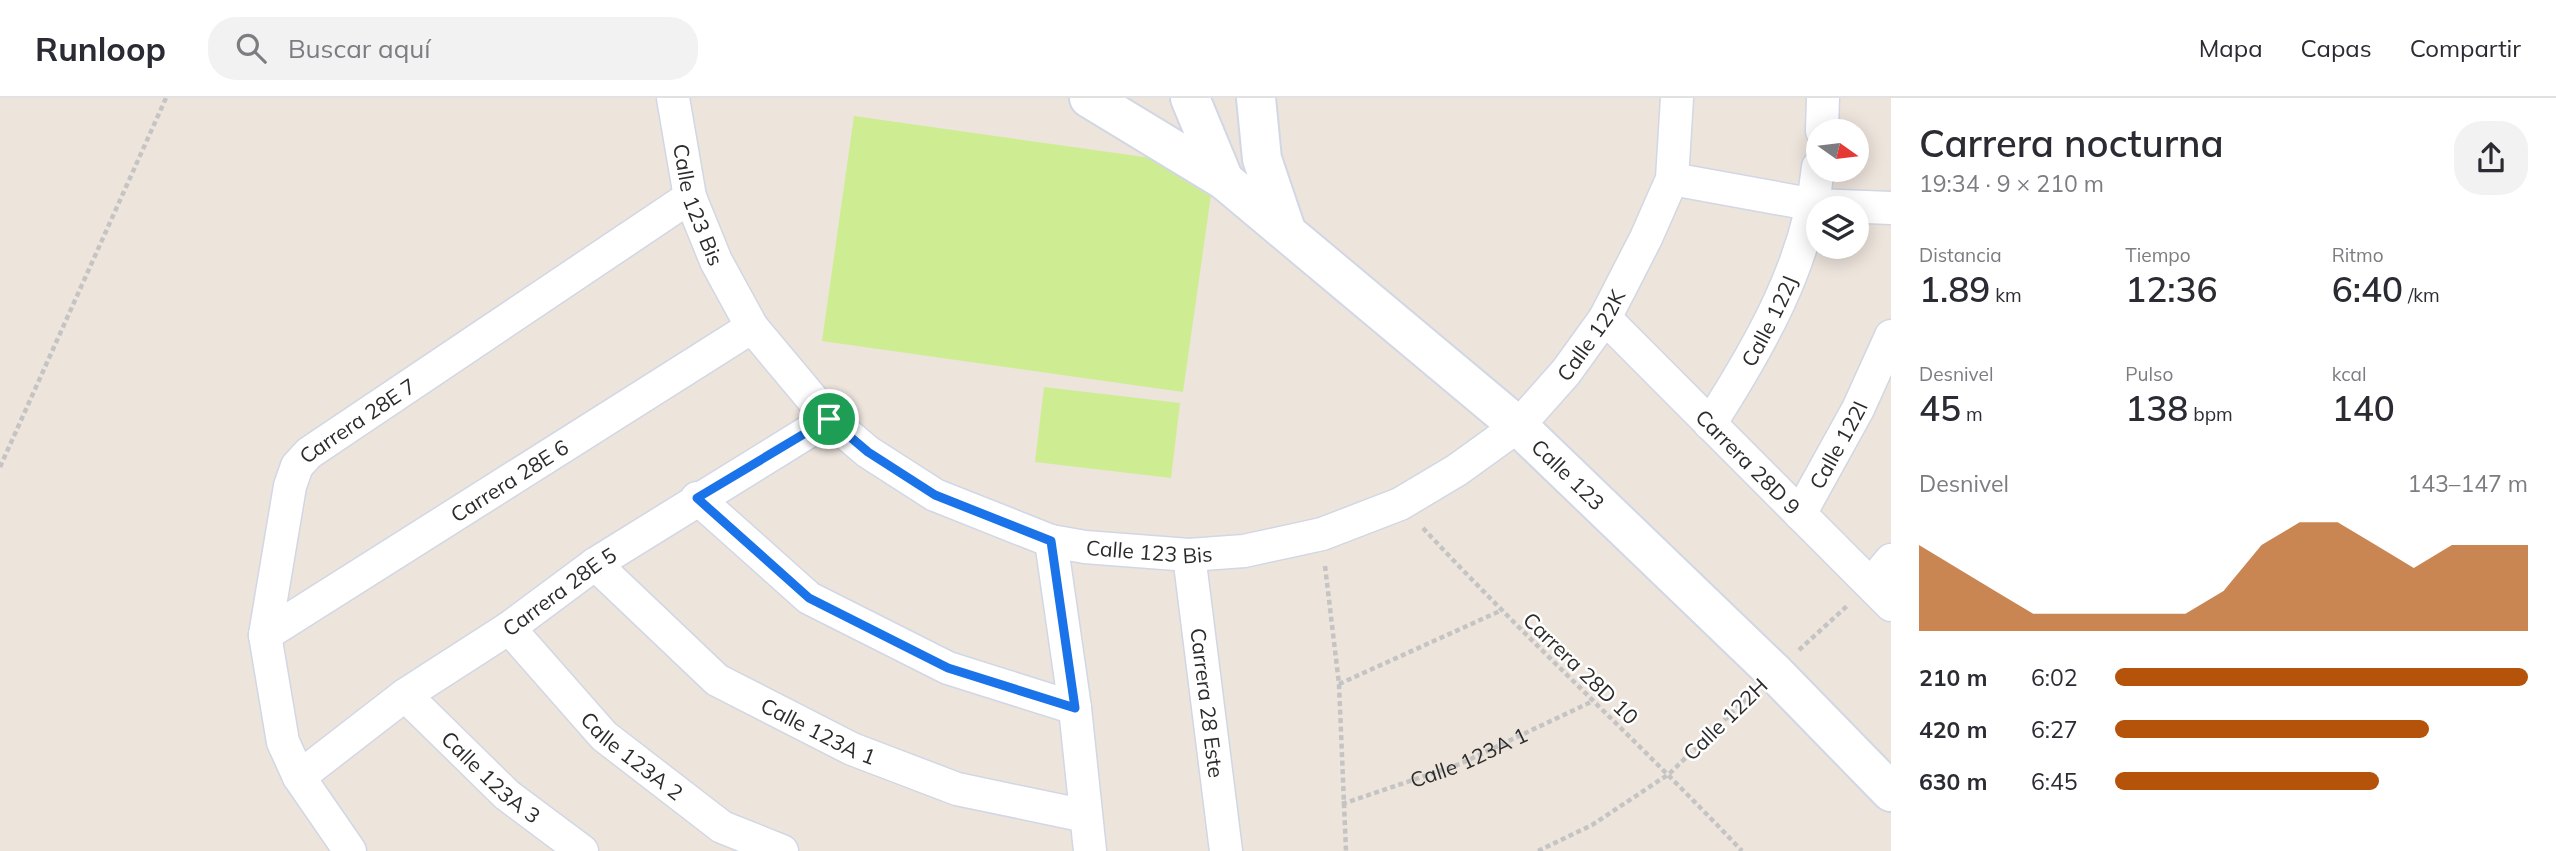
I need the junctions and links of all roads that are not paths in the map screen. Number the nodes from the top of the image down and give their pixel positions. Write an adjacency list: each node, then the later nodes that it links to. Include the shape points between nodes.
1 (673, 98): 10 (street, Calle 123 Bis)
2 (1089, 98): 9 (street, Calle 123)
3 (1190, 98): 9 (street)
4 (1256, 98): 14 (street, via 1262,159)
5 (1677, 98): 8 (street, Calle 122K)
6 (1823, 98): 7 (street)
7 (1822, 119)
8 (1672, 179): 11 (street); 16 (street, Calle 122K)
9 (1224, 180): 14 (street, Calle 123)
10 (690, 197): 17 (street, Calle 123 Bis, via 716,261); 31 (street, Carrera 28E 7, via 309,453 297,466 290,486)
11 (1806, 203)
12 (1869, 207): 13 (street)
13 (1891, 208)
14 (1286, 230): 21 (street, Calle 123)
15 (1806, 231): 20 (street, Calle 122J, via 1786,289 1746,368)
16 (1605, 318): 20 (street, Carrera 28D 9); 21 (street, Calle 122K, via 1566,372)
17 (752, 327): 19 (street, Calle 123 Bis); 31 (street, Carrera 28E 6)
18 (1891, 336): 24 (street, Calle 122I)
19 (829, 419): 22 (street, Carrera 28E 5); 25 (street, Calle 123 Bis, via 868,452 935,495)
20 (1710, 424): 24 (street, Carrera 28D 9)
21 (1518, 426): 23 (street, Calle 122K); 35 (street, Calle 123, via 1774,672)
22 (697, 498): 28 (street, Carrera 28E 5); 33 (street, via 809,598 948,668)
23 (1400, 505): 26 (street, Calle 123 Bis, via 1322,534 1244,551)
24 (1800, 514): 29 (street, Carrera 28D 9)
25 (1051, 541): 26 (street, Calle 123 Bis, via 1084,548); 33 (street)
26 (1189, 555): 41 (street, Carrera 28 Este)
27 (1891, 560): 29 (street)
28 (594, 564): 30 (street, Carrera 28E 5); 36 (street, Calle 123A 1, via 717,680 852,749 957,789)
29 (1881, 595)
30 (509, 628): 32 (street, Carrera 28E 5); 39 (street, Calle 123A 2, via 604,736 722,827)
31 (265, 635): 34 (street, Carrera 28E 7, via 283,741)
32 (405, 695): 34 (street, Carrera 28E 5); 38 (street, Calle 123A 3, via 507,795)
33 (1075, 708): 36 (street)
34 (299, 777): 37 (street, Carrera 28E 7)
35 (1891, 792)
36 (1086, 816): 40 (street)
37 (351, 851)
38 (582, 851)
39 (782, 851)
40 (1090, 851)
41 (1226, 851)

